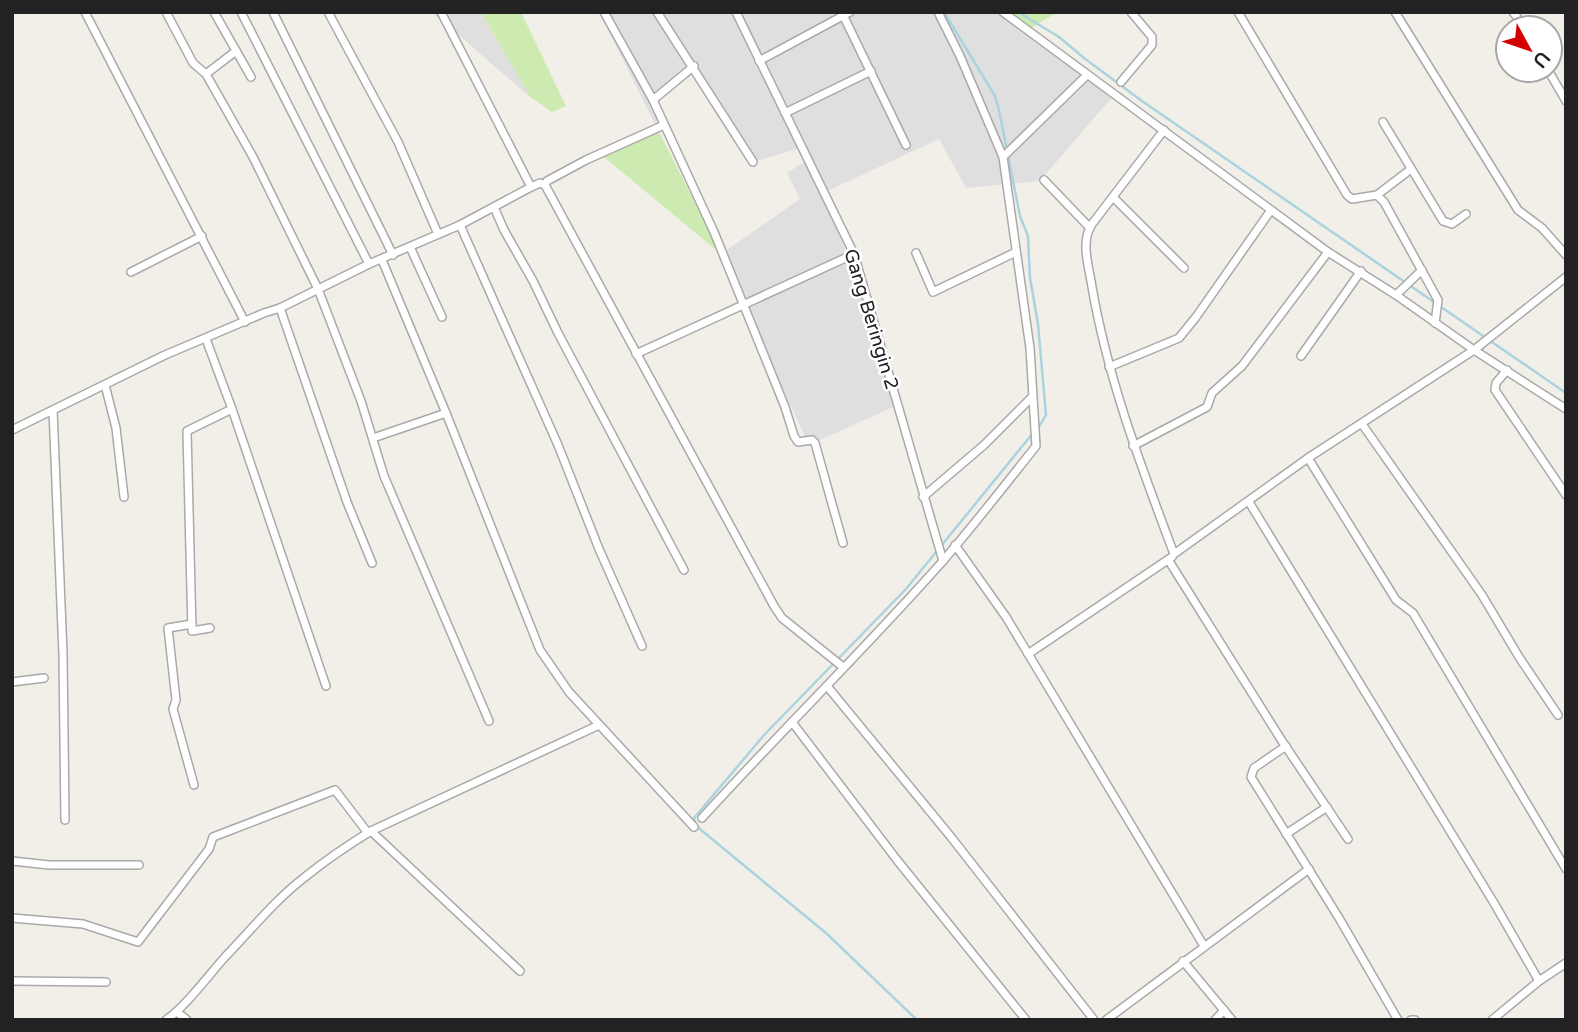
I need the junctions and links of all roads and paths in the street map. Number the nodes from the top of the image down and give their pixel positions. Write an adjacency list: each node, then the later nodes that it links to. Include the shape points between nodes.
1 (85, 12): 47 (street)
2 (166, 12): 21 (street, via 193,63)
3 (214, 12): 17 (street)
4 (241, 12): 56 (street)
5 (272, 12): 53 (street)
6 (328, 12): 46 (street, via 398,142)
7 (441, 12): 38 (street)
8 (604, 12): 26 (street)
9 (657, 12): 19 (street)
10 (736, 12): 18 (street, Gang Beringin 2)
11 (938, 12): 33 (street)
12 (1003, 12): 22 (street)
13 (1131, 12): 24 (street, via 1153,41)
14 (1238, 12): 39 (street, via 1347,195 1352,199)
15 (1395, 12): 54 (street, via 1518,210)
16 (847, 15): 18 (street); 20 (street)
17 (236, 51): 21 (street); 23 (street)
18 (759, 61): 28 (street, Gang Beringin 2)
19 (694, 66): 26 (street); 34 (street)
20 (871, 71): 28 (street); 32 (street)
21 (206, 74): 62 (street, via 253,157)
22 (1087, 75): 31 (street); 33 (street)
23 (251, 77)
24 (1121, 82)
25 (1556, 84): 27 (street)
26 (653, 100): 30 (street)
27 (1566, 101)
28 (785, 113): 52 (street, Gang Beringin 2)
29 (1383, 122): 35 (street)
30 (664, 125): 37 (street, via 586,160); 64 (street)
31 (1164, 130): 40 (street); 42 (street)
32 (905, 145)
33 (1004, 156): 49 (street)
34 (753, 162)
35 (1411, 169): 39 (street); 43 (street, via 1444,222 1452,224)
36 (1044, 180): 45 (street)
37 (545, 185): 38 (street); 71 (street)
38 (531, 187): 41 (street)
39 (1377, 195): 58 (street)
40 (1113, 197): 45 (street); 57 (street)
41 (494, 206): 44 (street); 96 (street)
42 (1271, 210): 50 (street); 73 (street, via 1178,338)
43 (1466, 214)
44 (460, 225): 46 (street); 99 (street)
45 (1090, 228): 73 (street, via 1085,240)
46 (438, 234): 48 (street)
47 (202, 236): 60 (street); 67 (street)
48 (410, 247): 53 (street); 66 (street)
49 (1016, 252): 51 (street, via 933,292); 76 (street, via 1030,348)
50 (1328, 252): 59 (street); 84 (street, via 1242,366 1212,393 1207,408)
51 (916, 253)
52 (854, 254): 64 (street); 88 (street, Gang Beringin 2)
53 (393, 255): 55 (street)
54 (1566, 255)
55 (382, 260): 56 (street); 80 (street)
56 (369, 264): 62 (street)
57 (1184, 268)
58 (1422, 270): 63 (street); 68 (street, via 1438,305)
59 (1361, 271): 63 (street); 72 (street)
60 (131, 272)
61 (1566, 277): 70 (street)
62 (317, 289): 65 (street); 83 (street)
63 (1396, 295): 68 (street)
64 (743, 304): 71 (street); 90 (street, via 794,436 798,442 815,443)
65 (280, 308): 67 (street); 95 (street)
66 (442, 317)
67 (245, 322): 69 (street)
68 (1435, 323): 70 (street)
69 (206, 340): 75 (street); 77 (street)
70 (1475, 350): 74 (street); 81 (street)
71 (636, 354): 101 (street, via 774,606 782,618)
72 (1301, 356)
73 (1109, 367): 84 (street)
74 (1507, 370): 78 (street); 86 (street, via 1495,390)
75 (105, 385): 79 (street); 87 (street, via 116,428)
76 (1031, 398): 88 (street); 91 (street, via 1037,443)
77 (232, 409): 97 (street, via 187,431); 104 (street)
78 (1566, 409)
79 (53, 410): 82 (street); 114 (street)
80 (446, 412): 83 (street); 109 (street, via 533,637 569,692)
81 (1362, 424): 85 (street); 106 (street, via 1482,595)
82 (12, 430)
83 (373, 438): 107 (street, via 389,487)
84 (1133, 446): 92 (street)
85 (1308, 458): 89 (street); 122 (street, via 1396,600 1413,613)
86 (1566, 495)
87 (124, 497)
88 (923, 497): 93 (street, Gang Beringin 2)
89 (1249, 502): 92 (street); 129 (street)
90 (843, 543)
91 (955, 545): 93 (street); 100 (street)
92 (1174, 554): 94 (street)
93 (941, 557): 101 (street)
94 (1169, 561): 100 (street); 110 (street)
95 (372, 563)
96 (684, 570)
97 (192, 624): 98 (street, via 192,631); 111 (street, via 168,628 176,700 173,709)
98 (210, 628)
99 (642, 646)
100 (1028, 654): 124 (street)
101 (841, 666): 105 (street)
102 (44, 678): 103 (street)
103 (12, 682)
104 (326, 686)
105 (827, 686): 108 (street); 136 (street)
106 (1558, 715)
107 (489, 721)
108 (792, 722): 113 (street); 135 (street)
109 (599, 725): 115 (street); 116 (street)
110 (1286, 746): 112 (street); 117 (street, via 1250,774)
111 (194, 785)
112 (1327, 807): 117 (street); 118 (street)
113 (702, 818)
114 (65, 820)
115 (694, 827)
116 (370, 832): 123 (street, via 335,790 213,837 209,849 138,942 83,924); 127 (street); 132 (street, via 304,877)
117 (1286, 834): 121 (street)
118 (1348, 839)
119 (12, 861): 120 (street)
120 (139, 865)
121 (1309, 869): 124 (street); 140 (street)
122 (1566, 869)
123 (12, 918)
124 (1204, 946): 125 (street)
125 (1183, 961): 131 (street); 137 (street)
126 (1566, 963): 129 (street)
127 (520, 971)
128 (12, 981): 130 (street)
129 (1539, 981): 141 (street)
130 (106, 982)
131 (1224, 1010): 138 (street); 139 (street)
132 (177, 1012): 133 (street); 134 (street)
133 (166, 1020)
134 (187, 1020)
135 (1026, 1020)
136 (1094, 1020)
137 (1106, 1020)
138 (1214, 1020)
139 (1232, 1020)
140 (1398, 1020)
141 (1492, 1020)

